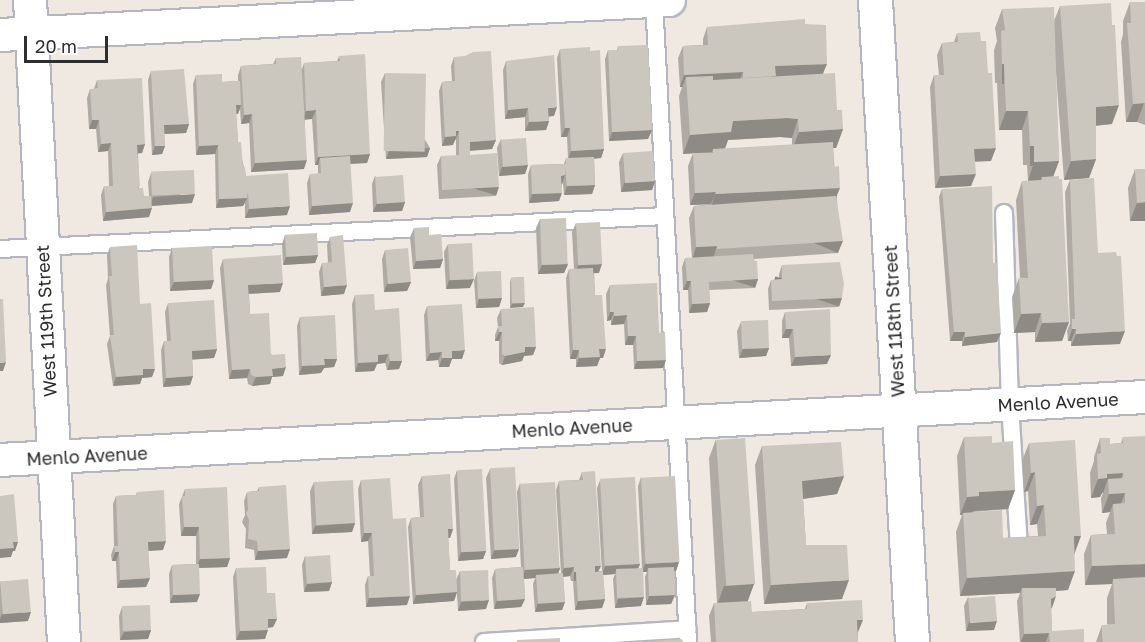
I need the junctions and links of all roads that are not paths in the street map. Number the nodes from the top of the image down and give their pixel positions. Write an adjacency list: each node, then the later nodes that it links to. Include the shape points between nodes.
1 (30, 0): 5 (street, West 119th Street)
2 (654, 0): 3 (street); 5 (street); 8 (lane)
3 (669, 0)
4 (875, 0): 13 (street, West 118th Street)
5 (31, 33): 6 (street); 9 (street, West 119th Street)
6 (0, 35)
7 (1004, 213): 12 (lane)
8 (665, 216): 9 (lane); 14 (lane)
9 (42, 246): 10 (lane); 15 (street, West 119th Street)
10 (0, 249)
11 (1145, 397): 12 (street, Menlo Avenue)
12 (1010, 404): 13 (street, Menlo Avenue); 17 (lane)
13 (899, 410): 14 (street, Menlo Avenue); 21 (street, West 118th Street)
14 (676, 423): 15 (street, Menlo Avenue); 18 (lane)
15 (54, 458): 16 (street, Menlo Avenue); 19 (street, West 119th Street)
16 (0, 460)
17 (1019, 547)
18 (688, 636): 20 (lane)
19 (64, 642)
20 (484, 642)
21 (912, 642)

